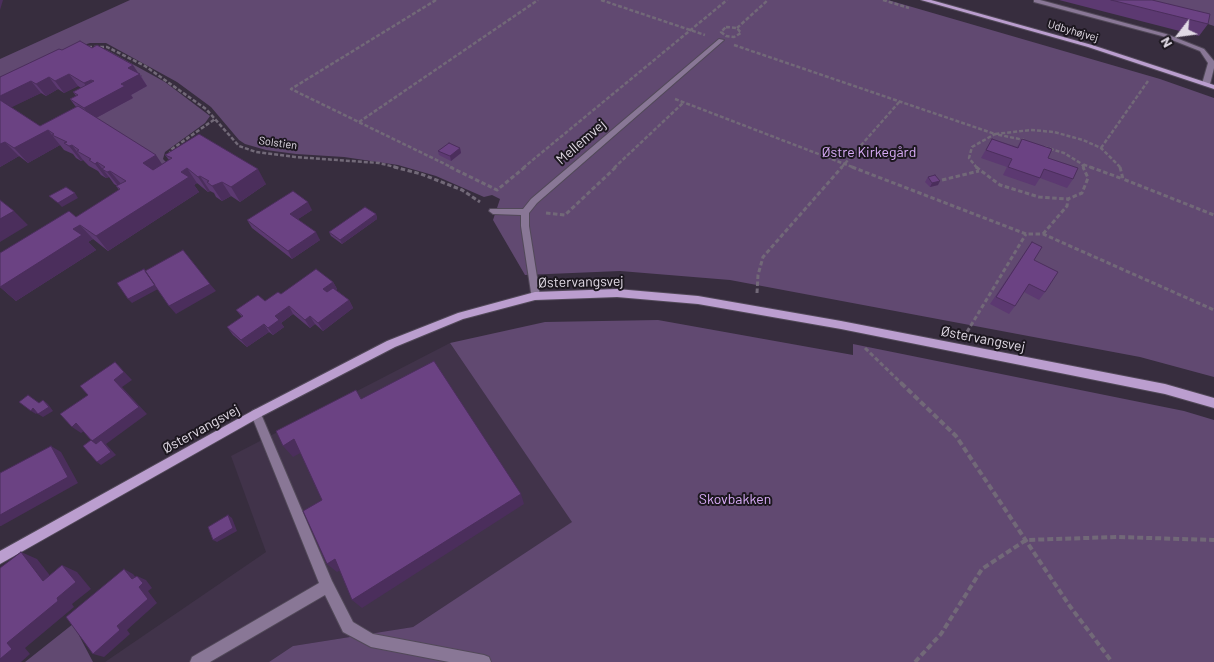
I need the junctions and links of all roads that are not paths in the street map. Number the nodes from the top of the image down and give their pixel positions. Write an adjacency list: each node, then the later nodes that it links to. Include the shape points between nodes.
1 (924, 0): 4 (street, Udbyhøjvej, via 1090,46)
2 (1036, 1): 4 (lane, via 1164,35 1202,50 1212,63)
3 (721, 40): 7 (lane, Mellemvej)
4 (1206, 84): 5 (street, Udbyhøjvej)
5 (1214, 87)
6 (493, 211): 7 (lane)
7 (525, 212): 8 (lane)
8 (535, 296): 9 (street, Østervangsvej, via 617,293 698,300 1165,389); 10 (street, Østervangsvej, via 460,316 391,344)
9 (1214, 403)
10 (256, 414): 11 (street, Østervangsvej); 12 (lane)
11 (0, 558)
12 (327, 586): 13 (lane); 14 (lane, via 348,626 371,640)
13 (197, 662)
14 (484, 662)

